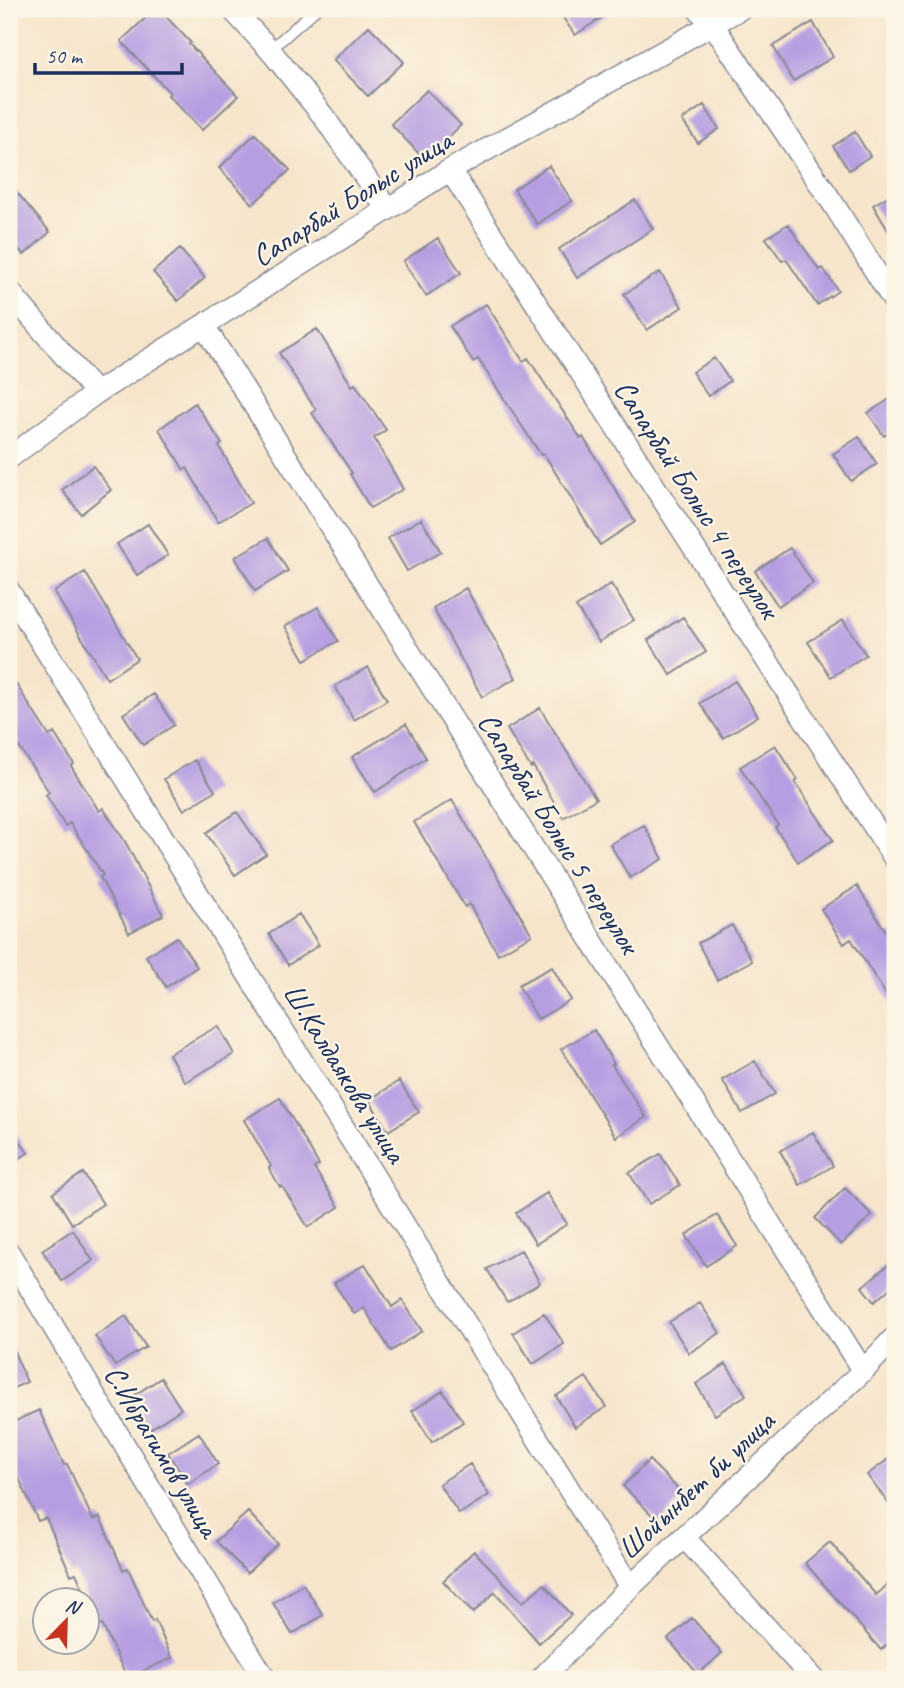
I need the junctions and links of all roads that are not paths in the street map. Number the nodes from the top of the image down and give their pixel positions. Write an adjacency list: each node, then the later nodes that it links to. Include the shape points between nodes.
1 (232, 9): 6 (street)
2 (316, 9): 6 (lane)
3 (698, 9): 5 (street)
4 (740, 9): 5 (street, Сапарбай Болыс улица)
5 (713, 25): 7 (street, Сапарбай Болыс улица); 10 (street)
6 (270, 50): 8 (street, via 324,117)
7 (450, 170): 8 (street, Сапарбай Болыс улица); 15 (street, Сапарбай Болыс 4 переулок)
8 (387, 209): 11 (street, Сапарбай Болыс улица)
9 (9, 291): 12 (street)
10 (895, 303)
11 (204, 326): 12 (street, Сапарбай Болыс улица); 18 (street, Сапарбай Болыс 5 переулок)
12 (96, 393): 13 (street, Сапарбай Болыс улица)
13 (9, 458)
14 (9, 591): 20 (street, Ш.Калдаякова улица)
15 (895, 859)
16 (9, 1253): 21 (street, С.Ибрагимов улица)
17 (895, 1337): 18 (street, Шойынбет би улица)
18 (863, 1371): 19 (street, Шойынбет би улица)
19 (684, 1537): 20 (street, Шойынбет би улица); 23 (street)
20 (630, 1587): 22 (street, Шойынбет би улица)
21 (265, 1679)
22 (541, 1679)
23 (813, 1679)

